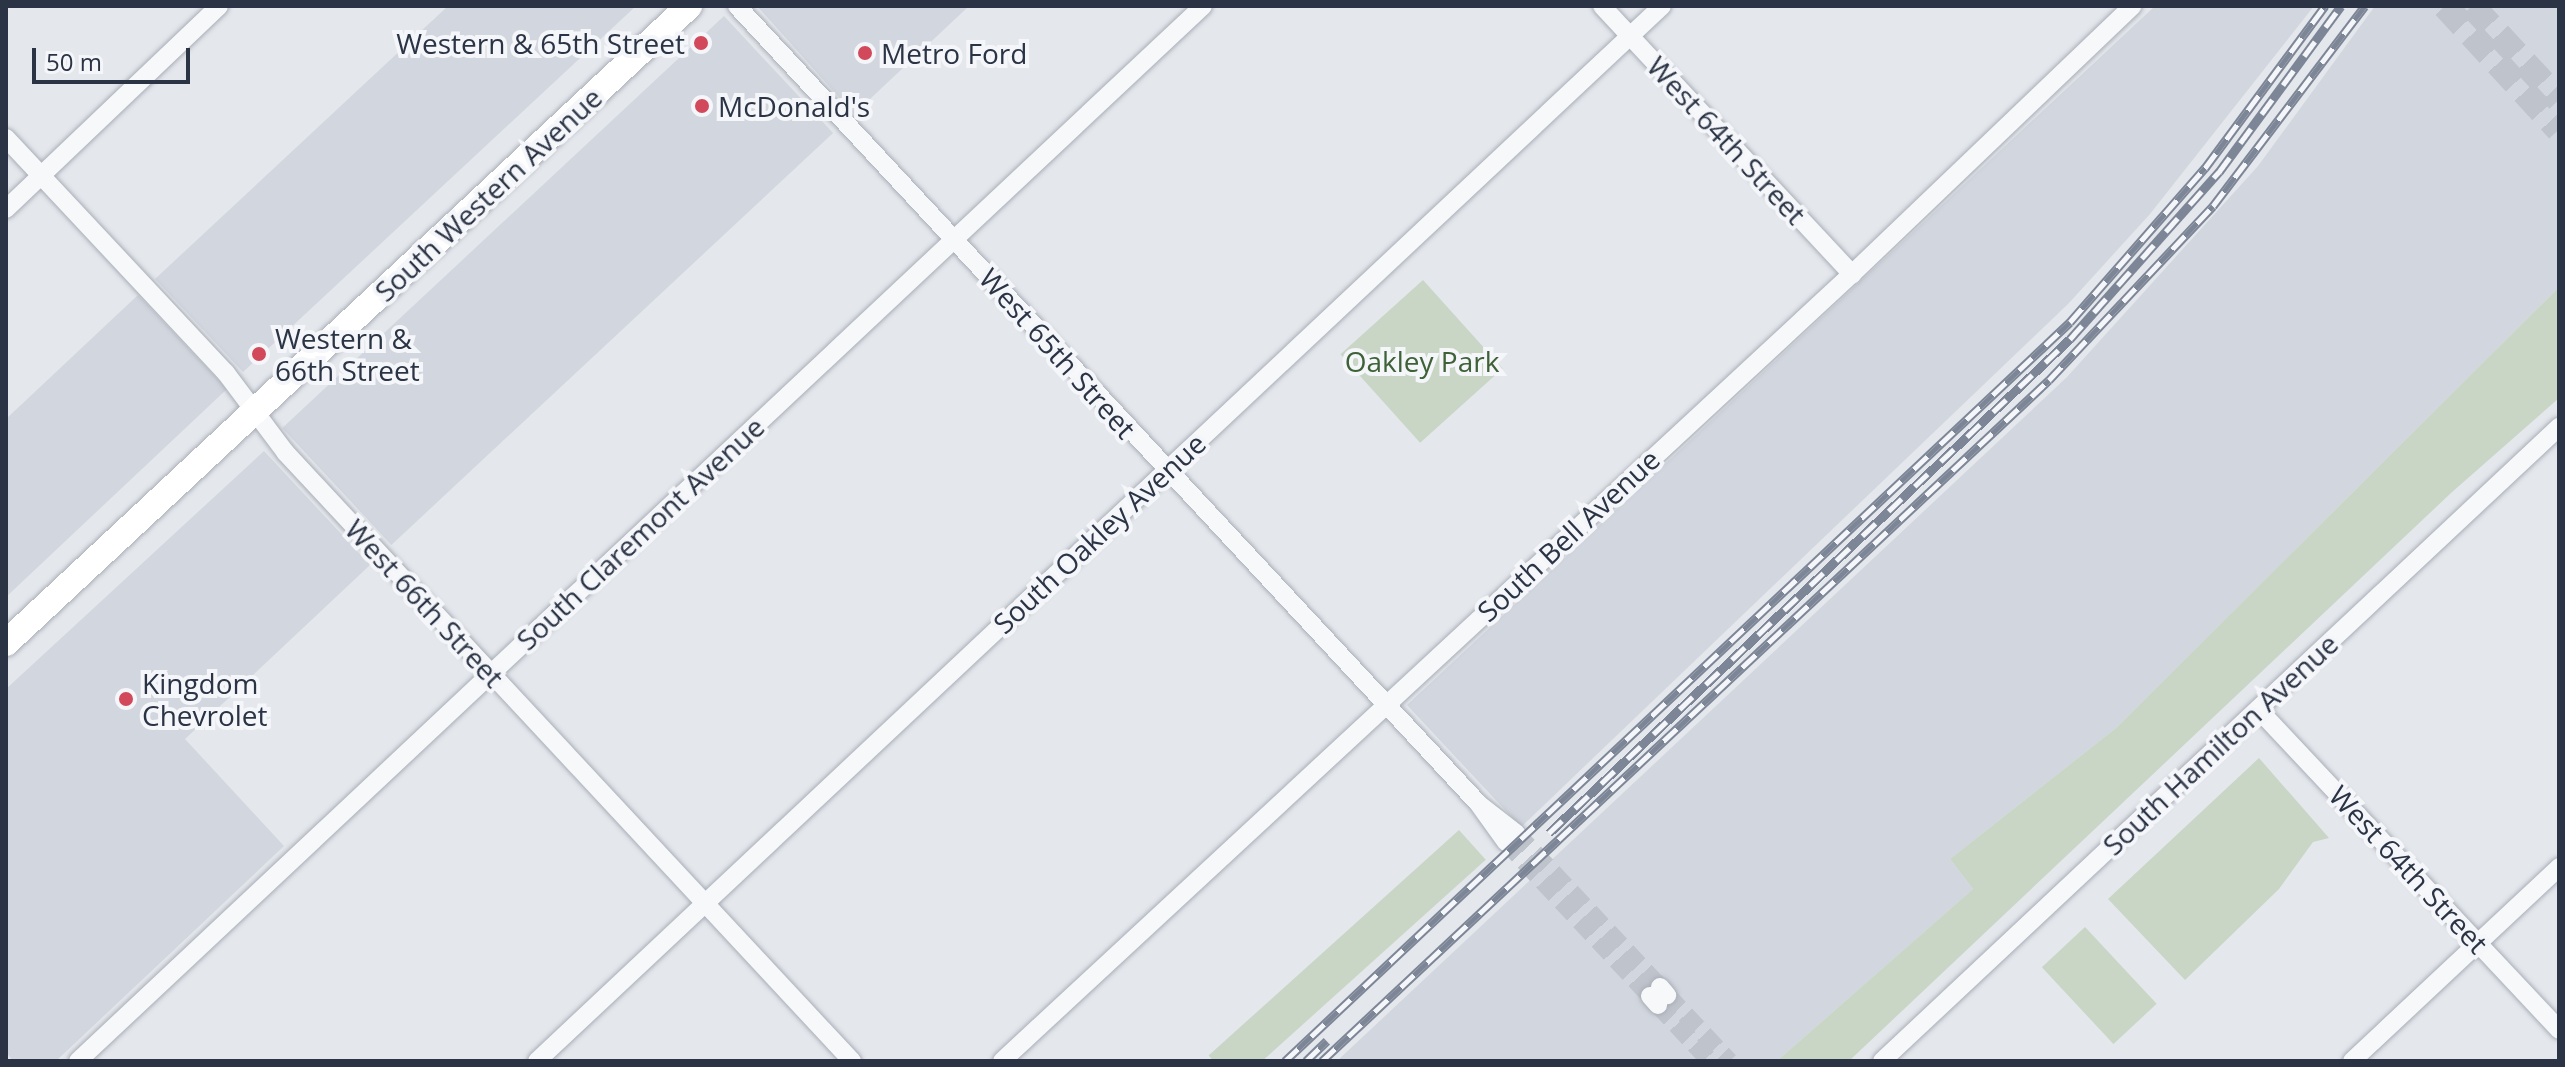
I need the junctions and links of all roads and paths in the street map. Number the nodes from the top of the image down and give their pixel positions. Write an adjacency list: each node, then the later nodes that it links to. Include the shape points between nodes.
1 (219, 6): 10 (street)
2 (689, 6): 14 (main road, South Western Avenue)
3 (737, 6): 12 (street, West 65th Street)
4 (1203, 6): 12 (street, South Claremont Avenue)
5 (1602, 6): 8 (street, West 64th Street)
6 (1662, 6): 8 (street, South Oakley Avenue)
7 (2132, 6): 13 (street, South Bell Avenue)
8 (1630, 36): 13 (street, West 64th Street); 16 (street, South Oakley Avenue)
9 (6, 138): 10 (street, West 66th Street)
10 (41, 176): 11 (street); 14 (street, West 66th Street, via 226,373)
11 (6, 209)
12 (953, 238): 16 (street, West 65th Street); 18 (street, South Claremont Avenue)
13 (1852, 274): 19 (street, South Bell Avenue)
14 (254, 412): 17 (main road, South Western Avenue); 18 (street, West 66th Street)
15 (2559, 427): 20 (street, South Hamilton Avenue)
16 (1166, 471): 19 (street, West 65th Street); 23 (street, South Oakley Avenue)
17 (6, 643)
18 (491, 673): 23 (street, West 66th Street); 26 (street, South Claremont Avenue)
19 (1385, 703): 21 (street, West 65th Street); 29 (street, South Bell Avenue)
20 (2258, 709): 24 (street, West 64th Street); 30 (street, South Hamilton Avenue)
21 (1511, 837)
22 (2559, 867): 24 (street)
23 (706, 903): 27 (street, South Oakley Avenue); 28 (street, West 66th Street)
24 (2477, 943): 25 (street, West 64th Street); 31 (street)
25 (2559, 1030)
26 (78, 1061)
27 (537, 1061)
28 (852, 1061)
29 (1002, 1061)
30 (1882, 1061)
31 (2352, 1061)

